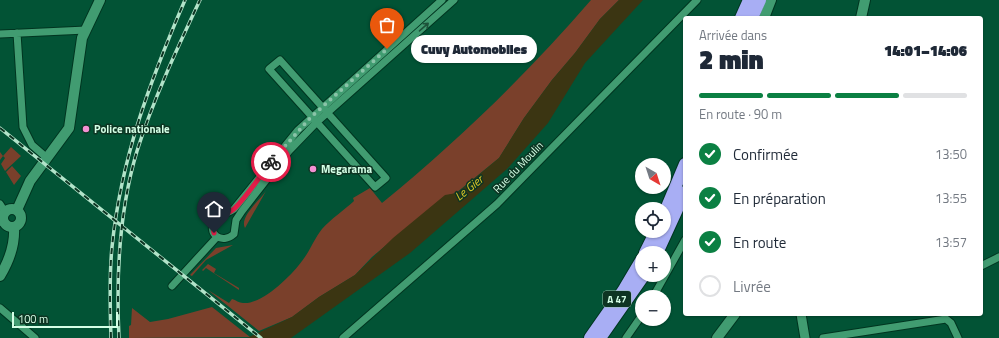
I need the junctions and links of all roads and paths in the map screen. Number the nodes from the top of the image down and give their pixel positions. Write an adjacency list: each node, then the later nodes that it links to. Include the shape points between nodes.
1 (100, 0): 13 (main road)
2 (442, 0): 16 (street)
3 (454, 0): 16 (street, one-way to 3)
4 (697, 0): 41 (street, Rue du Moulin, via 497,204)
5 (749, 0): 9 (highway)
6 (760, 0): 10 (highway)
7 (772, 0): 11 (main road)
8 (865, 0): 12 (main road)
9 (742, 16)
10 (753, 16)
11 (765, 16)
12 (861, 16)
13 (86, 30): 14 (street); 19 (main road, via 82,38 69,128)
14 (17, 33): 15 (street); 19 (street, via 23,127 32,145)
15 (0, 34)
16 (325, 109): 17 (street); 17 (street, via 280,60 269,69); 18 (street); 18 (street, via 386,178 375,187)
17 (311, 117): 18 (street); 26 (street, via 279,151 234,209 215,220 213,226)
18 (316, 123): 26 (street, via 289,151 242,211 236,220 234,234 223,240)
19 (47, 158): 23 (main road, via 30,181)
20 (683, 169): 22 (highway)
21 (683, 196): 27 (highway)
22 (669, 202)
23 (17, 210): 24 (main road, via 11,209); 25 (main road, via 21,220)
24 (2, 215): 25 (main road, via 7,227)
25 (14, 228): 32 (main road, via 7,265)
26 (217, 237): 34 (street)
27 (659, 246)
28 (683, 249): 35 (street)
29 (999, 257): 30 (street)
30 (983, 265)
31 (635, 271): 42 (highway, A 47)
32 (0, 276)
33 (639, 282): 43 (highway, A 47)
34 (172, 286)
35 (657, 290)
36 (0, 308): 40 (street)
37 (734, 316): 45 (main road)
38 (801, 316): 46 (street)
39 (635, 325): 44 (street)
40 (35, 338)
41 (343, 338)
42 (590, 338)
43 (600, 338)
44 (626, 338)
45 (718, 338)
46 (805, 338)
47 (823, 338): 48 (street, via 946,319 951,323)
48 (958, 338)

